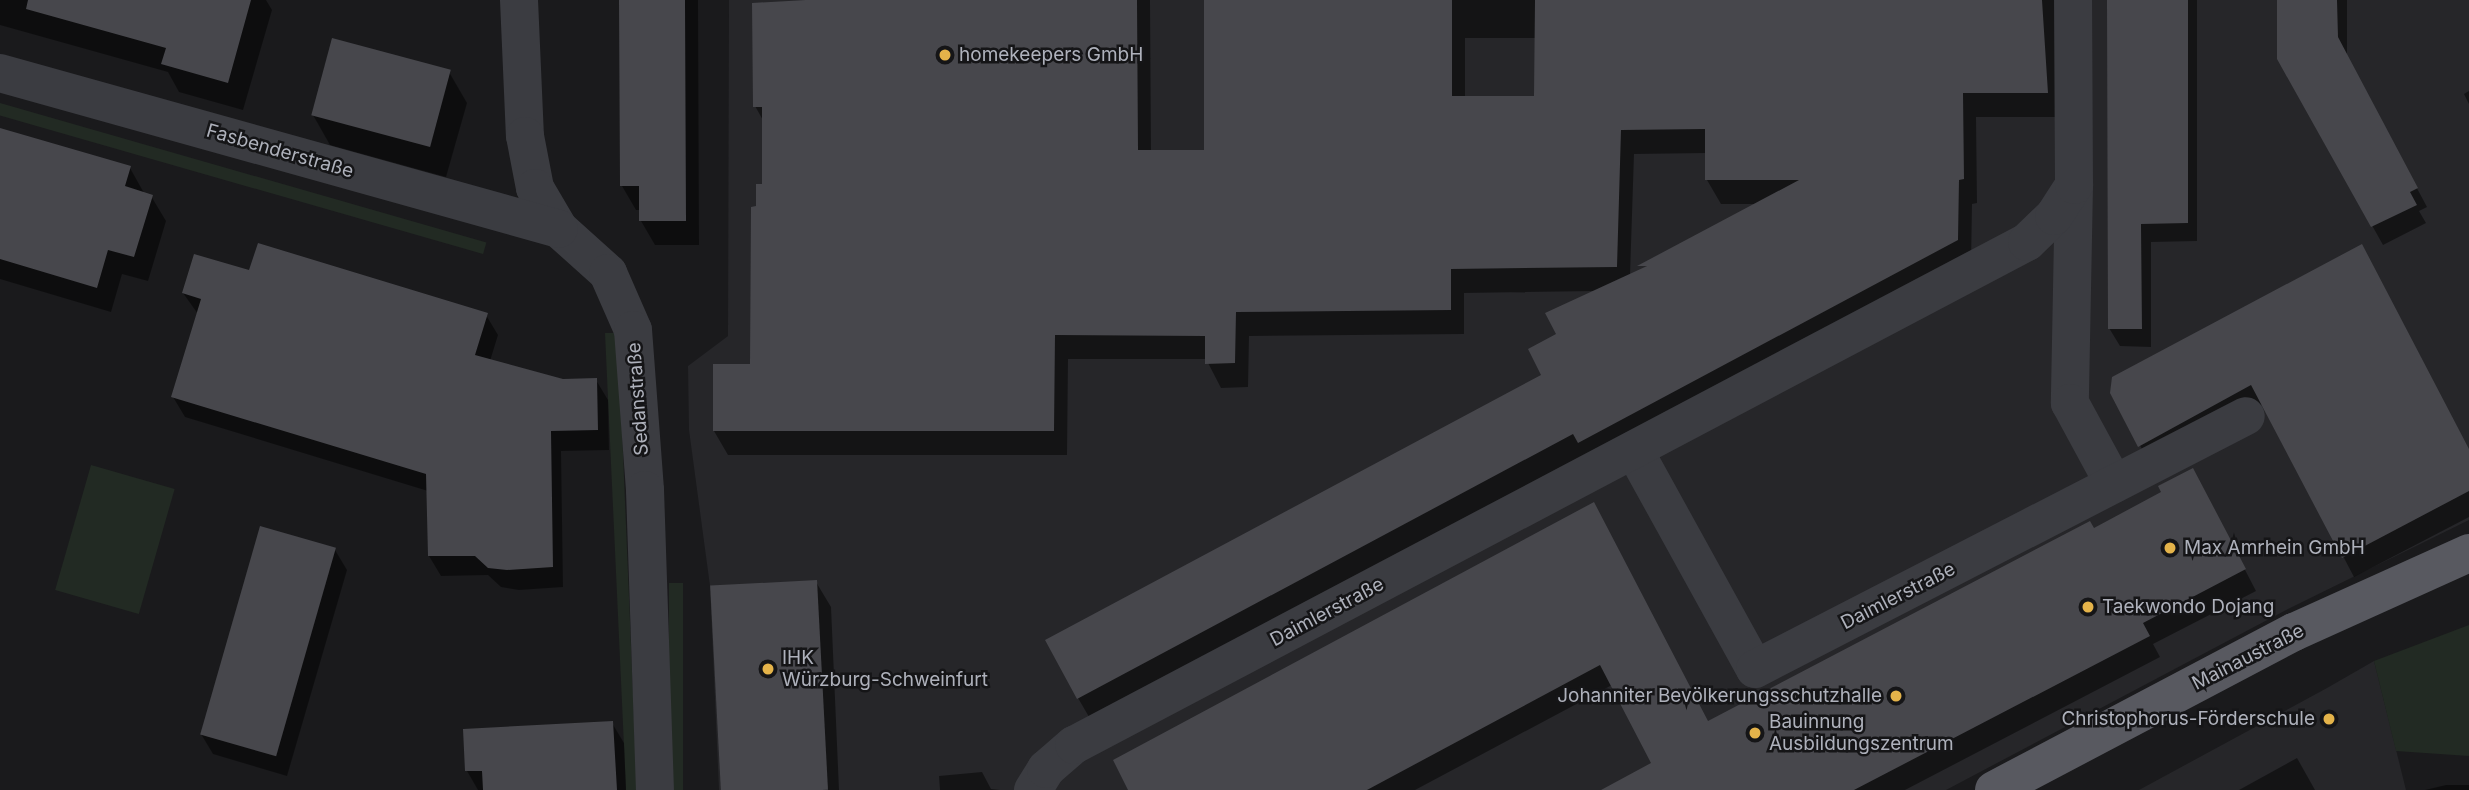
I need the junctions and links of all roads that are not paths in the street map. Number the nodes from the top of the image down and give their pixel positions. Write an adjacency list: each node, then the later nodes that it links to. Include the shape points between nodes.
1 (519, 0): 5 (street, Sedanstraße, via 526,136 535,188)
2 (2073, 0): 4 (street)
3 (0, 72): 5 (street, Fasbenderstraße)
4 (2074, 185): 7 (street, Daimlerstraße, via 2054,216 2027,242 1996,262); 8 (street, via 2070,403)
5 (559, 229): 10 (street, Sedanstraße, via 608,273 633,330 645,490)
6 (2246, 416): 8 (street, Daimlerstraße)
7 (1634, 450): 8 (street, Daimlerstraße, via 1755,669); 11 (street, Daimlerstraße, via 1074,745 1046,769)
8 (2114, 484)
9 (2469, 553): 12 (main road, Mainaustraße, via 2294,632)
10 (654, 790)
11 (1033, 790)
12 (1994, 790)

